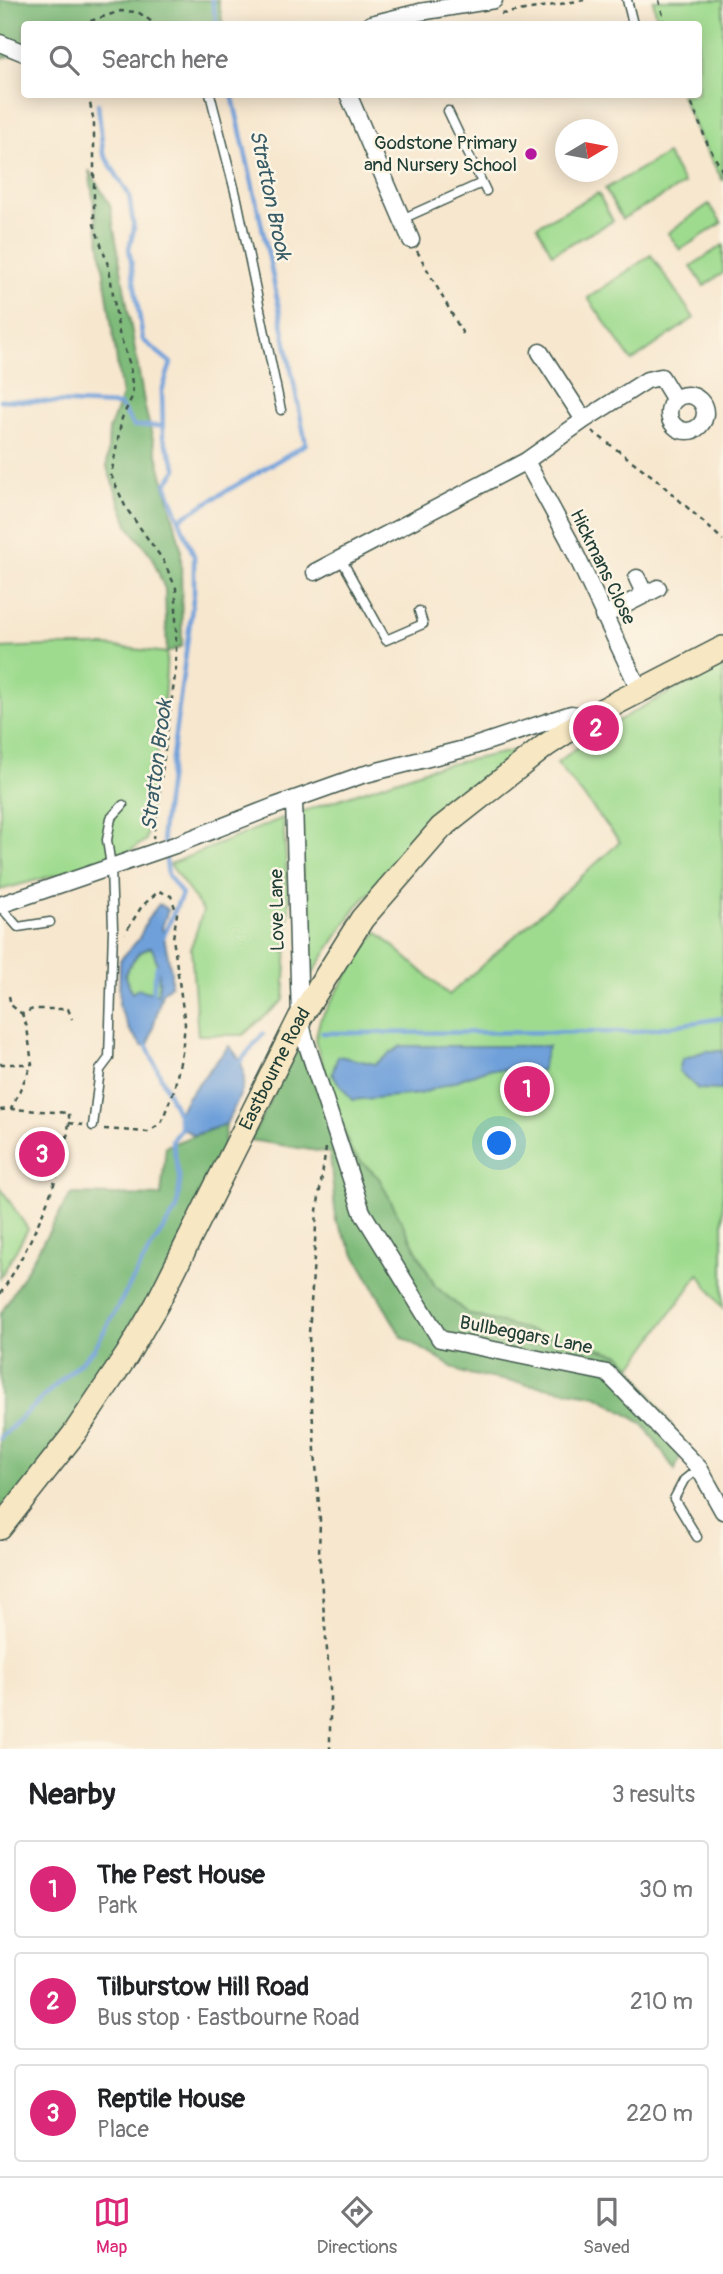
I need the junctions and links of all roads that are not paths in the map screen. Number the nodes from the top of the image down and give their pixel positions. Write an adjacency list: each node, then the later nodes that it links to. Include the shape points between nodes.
1 (627, 0): 5 (lane)
2 (409, 7): 3 (street, via 457,15); 4 (street)
3 (496, 7)
4 (378, 21)
5 (632, 21)
6 (0, 43): 7 (street)
7 (21, 51)
8 (211, 98): 15 (lane)
9 (350, 98): 11 (street)
10 (448, 111): 11 (lane, via 484,187)
11 (401, 219): 12 (street)
12 (411, 240)
13 (540, 352): 16 (street)
14 (675, 400): 16 (street, via 661,377 647,380)
15 (281, 410)
16 (584, 420): 17 (street)
17 (526, 461): 18 (street); 22 (street, Hickmans Close)
18 (340, 557): 19 (street); 21 (lane, via 386,640 423,624)
19 (315, 572)
20 (637, 578): 22 (street, via 651,591)
21 (419, 611)
22 (603, 616): 24 (street, Hickmans Close)
23 (723, 648): 24 (main road, Eastbourne Road)
24 (640, 691): 25 (main road, Eastbourne Road)
25 (589, 717): 26 (street, via 571,714 468,748 362,775); 33 (main road, Eastbourne Road, via 441,828 362,919)
26 (295, 800): 28 (street); 33 (street, Love Lane)
27 (123, 805): 28 (lane, via 111,818 107,840)
28 (111, 866): 29 (lane); 30 (street)
29 (112, 903): 31 (lane); 34 (lane, via 109,1058 100,1070)
30 (0, 905): 32 (lane, via 18,928)
31 (100, 907)
32 (50, 922)
33 (300, 1018): 35 (street, Bullbeggars Lane, via 362,1212 440,1339 607,1373); 37 (main road, Eastbourne Road, via 145,1325 74,1434)
34 (93, 1126)
35 (699, 1468): 36 (street, Bullbeggars Lane); 38 (lane, via 684,1480 674,1499)
36 (723, 1511)
37 (0, 1528)
38 (697, 1537)

